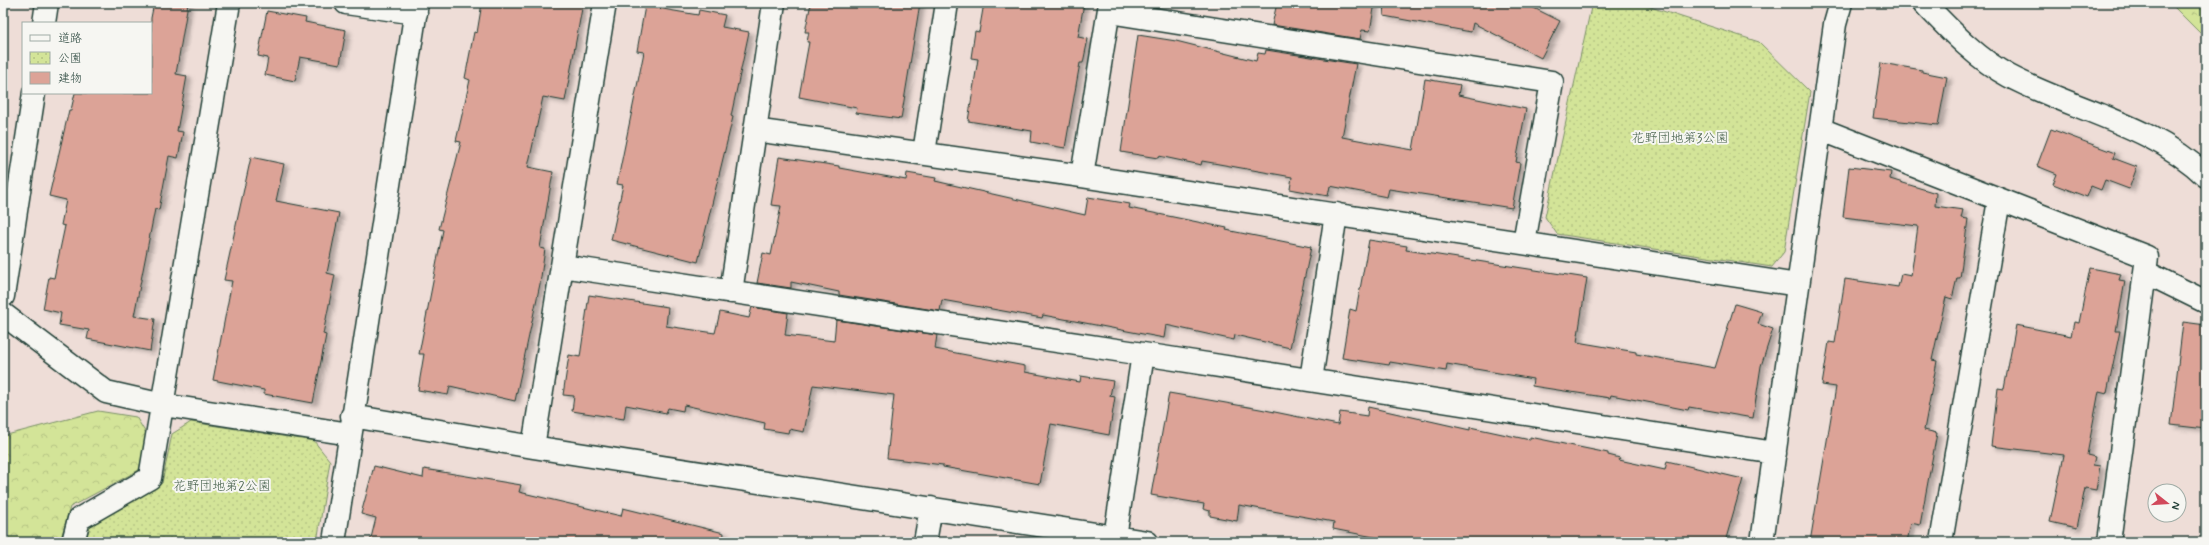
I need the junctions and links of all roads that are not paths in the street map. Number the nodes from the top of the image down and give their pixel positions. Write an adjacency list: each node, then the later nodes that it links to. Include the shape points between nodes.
1 (48, 3): 11 (street)
2 (229, 3): 30 (street)
3 (346, 3): 9 (street)
4 (605, 3): 21 (street)
5 (774, 3): 14 (street)
6 (947, 3): 15 (street)
7 (1842, 3): 13 (street, via 1835,24)
8 (1924, 3): 17 (street, via 1979,56 2008,76 2152,137)
9 (416, 8): 31 (street)
10 (1110, 8): 16 (street); 20 (street, via 1552,82)
11 (44, 22)
12 (34, 94): 25 (street)
13 (1820, 129): 18 (street); 23 (street)
14 (755, 130): 15 (street); 24 (street)
15 (924, 153): 16 (street)
16 (1082, 176): 19 (street)
17 (2206, 176)
18 (1999, 200): 22 (street, via 2147,257); 41 (street)
19 (1336, 214): 20 (street); 29 (street)
20 (1524, 243): 23 (street)
21 (562, 266): 24 (street); 32 (street)
22 (2145, 272): 26 (street); 42 (street)
23 (1798, 285): 33 (street)
24 (731, 292): 28 (street)
25 (3, 296)
26 (2206, 302)
27 (3, 314): 30 (street, via 106,392)
28 (1143, 354): 29 (street); 35 (street)
29 (1311, 380): 33 (street)
30 (163, 405): 31 (street); 36 (street, via 150,478 79,519)
31 (351, 425): 32 (street); 37 (street)
32 (533, 447): 34 (street)
33 (1775, 453): 40 (street)
34 (931, 508): 35 (street); 38 (street)
35 (1115, 537): 39 (street)
36 (73, 542)
37 (334, 542)
38 (925, 542)
39 (1147, 542)
40 (1762, 542)
41 (1941, 542)
42 (2108, 542)

